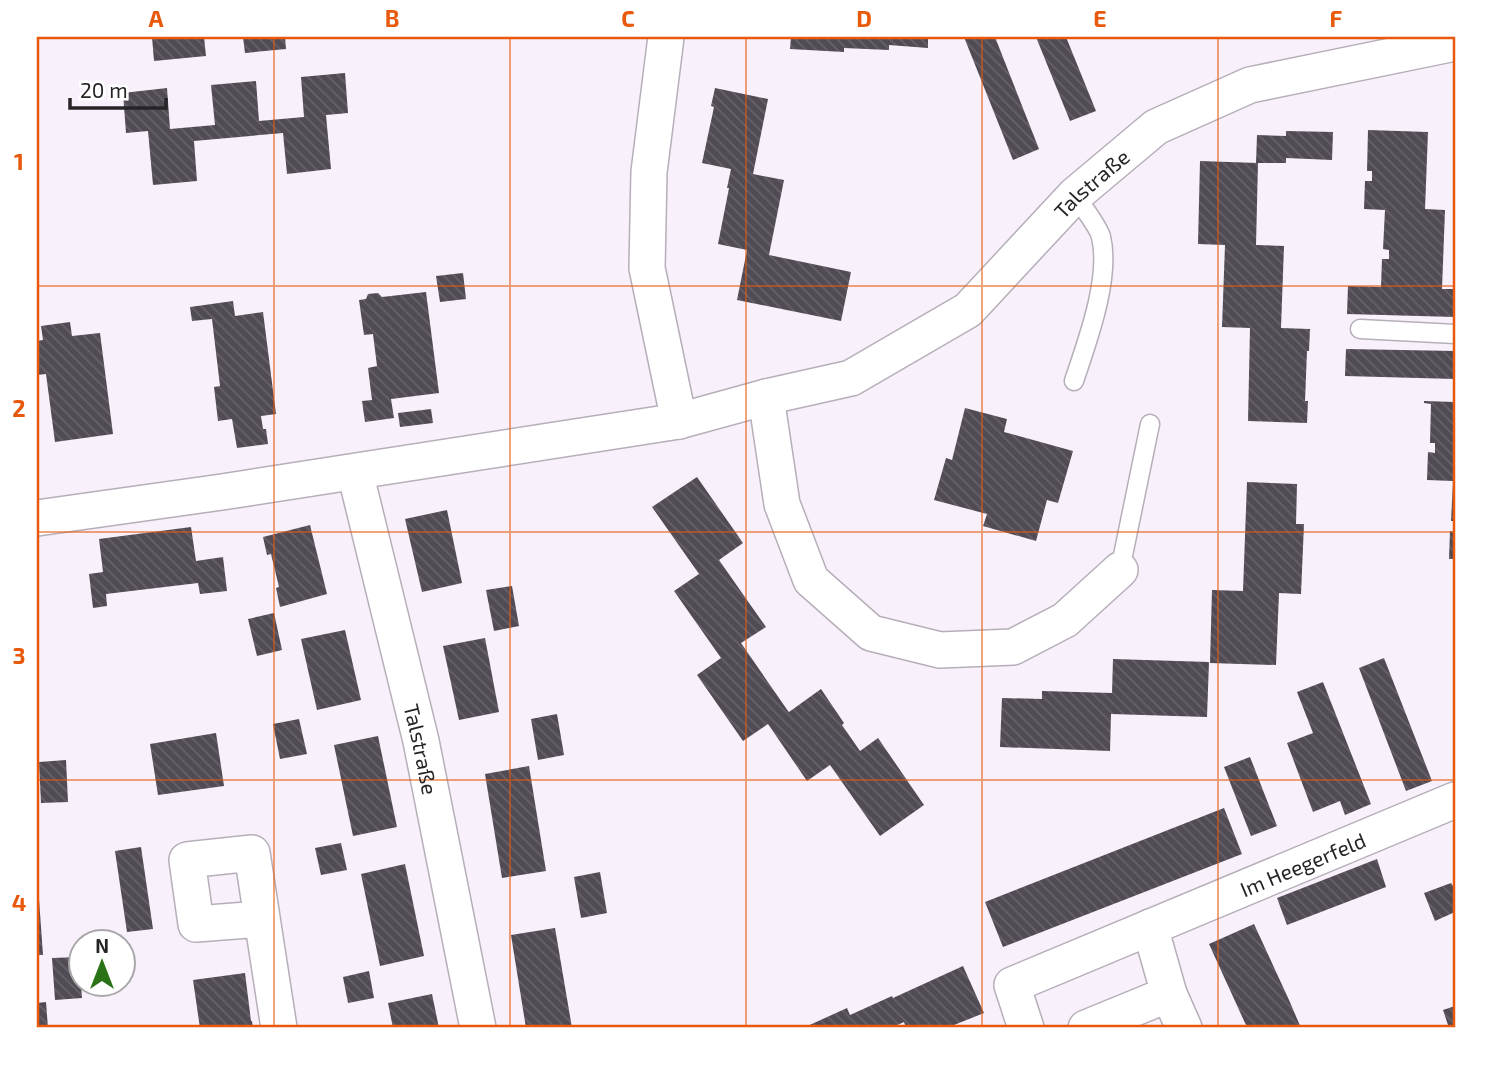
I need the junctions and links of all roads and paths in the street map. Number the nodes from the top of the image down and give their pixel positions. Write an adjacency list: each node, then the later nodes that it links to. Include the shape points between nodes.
1 (666, 37): 8 (street, via 649,172 647,268)
2 (1455, 43): 3 (street, Talstraße, via 1250,85 1156,127)
3 (1075, 195): 6 (lane, via 1101,235 1103,268 1094,318); 7 (street, Talstraße, via 968,310 851,378)
4 (1360, 329): 5 (lane)
5 (1455, 334)
6 (1074, 381)
7 (766, 397): 8 (street, Talstraße); 12 (street, via 782,504 811,580 871,633 940,650 1013,647 1065,620)
8 (679, 421): 10 (street, Talstraße)
9 (1150, 424): 12 (lane)
10 (355, 472): 11 (street, Talstraße); 18 (street, Talstraße, via 421,741)
11 (37, 517)
12 (1120, 570)
13 (1455, 800): 15 (street, Im Heegerfeld)
14 (261, 919): 17 (street)
15 (1150, 927): 16 (street); 19 (street, Im Heegerfeld, via 1012,985)
16 (1169, 994): 20 (street); 21 (street)
17 (279, 1028)
18 (478, 1028)
19 (1026, 1028)
20 (1086, 1028)
21 (1184, 1028)

